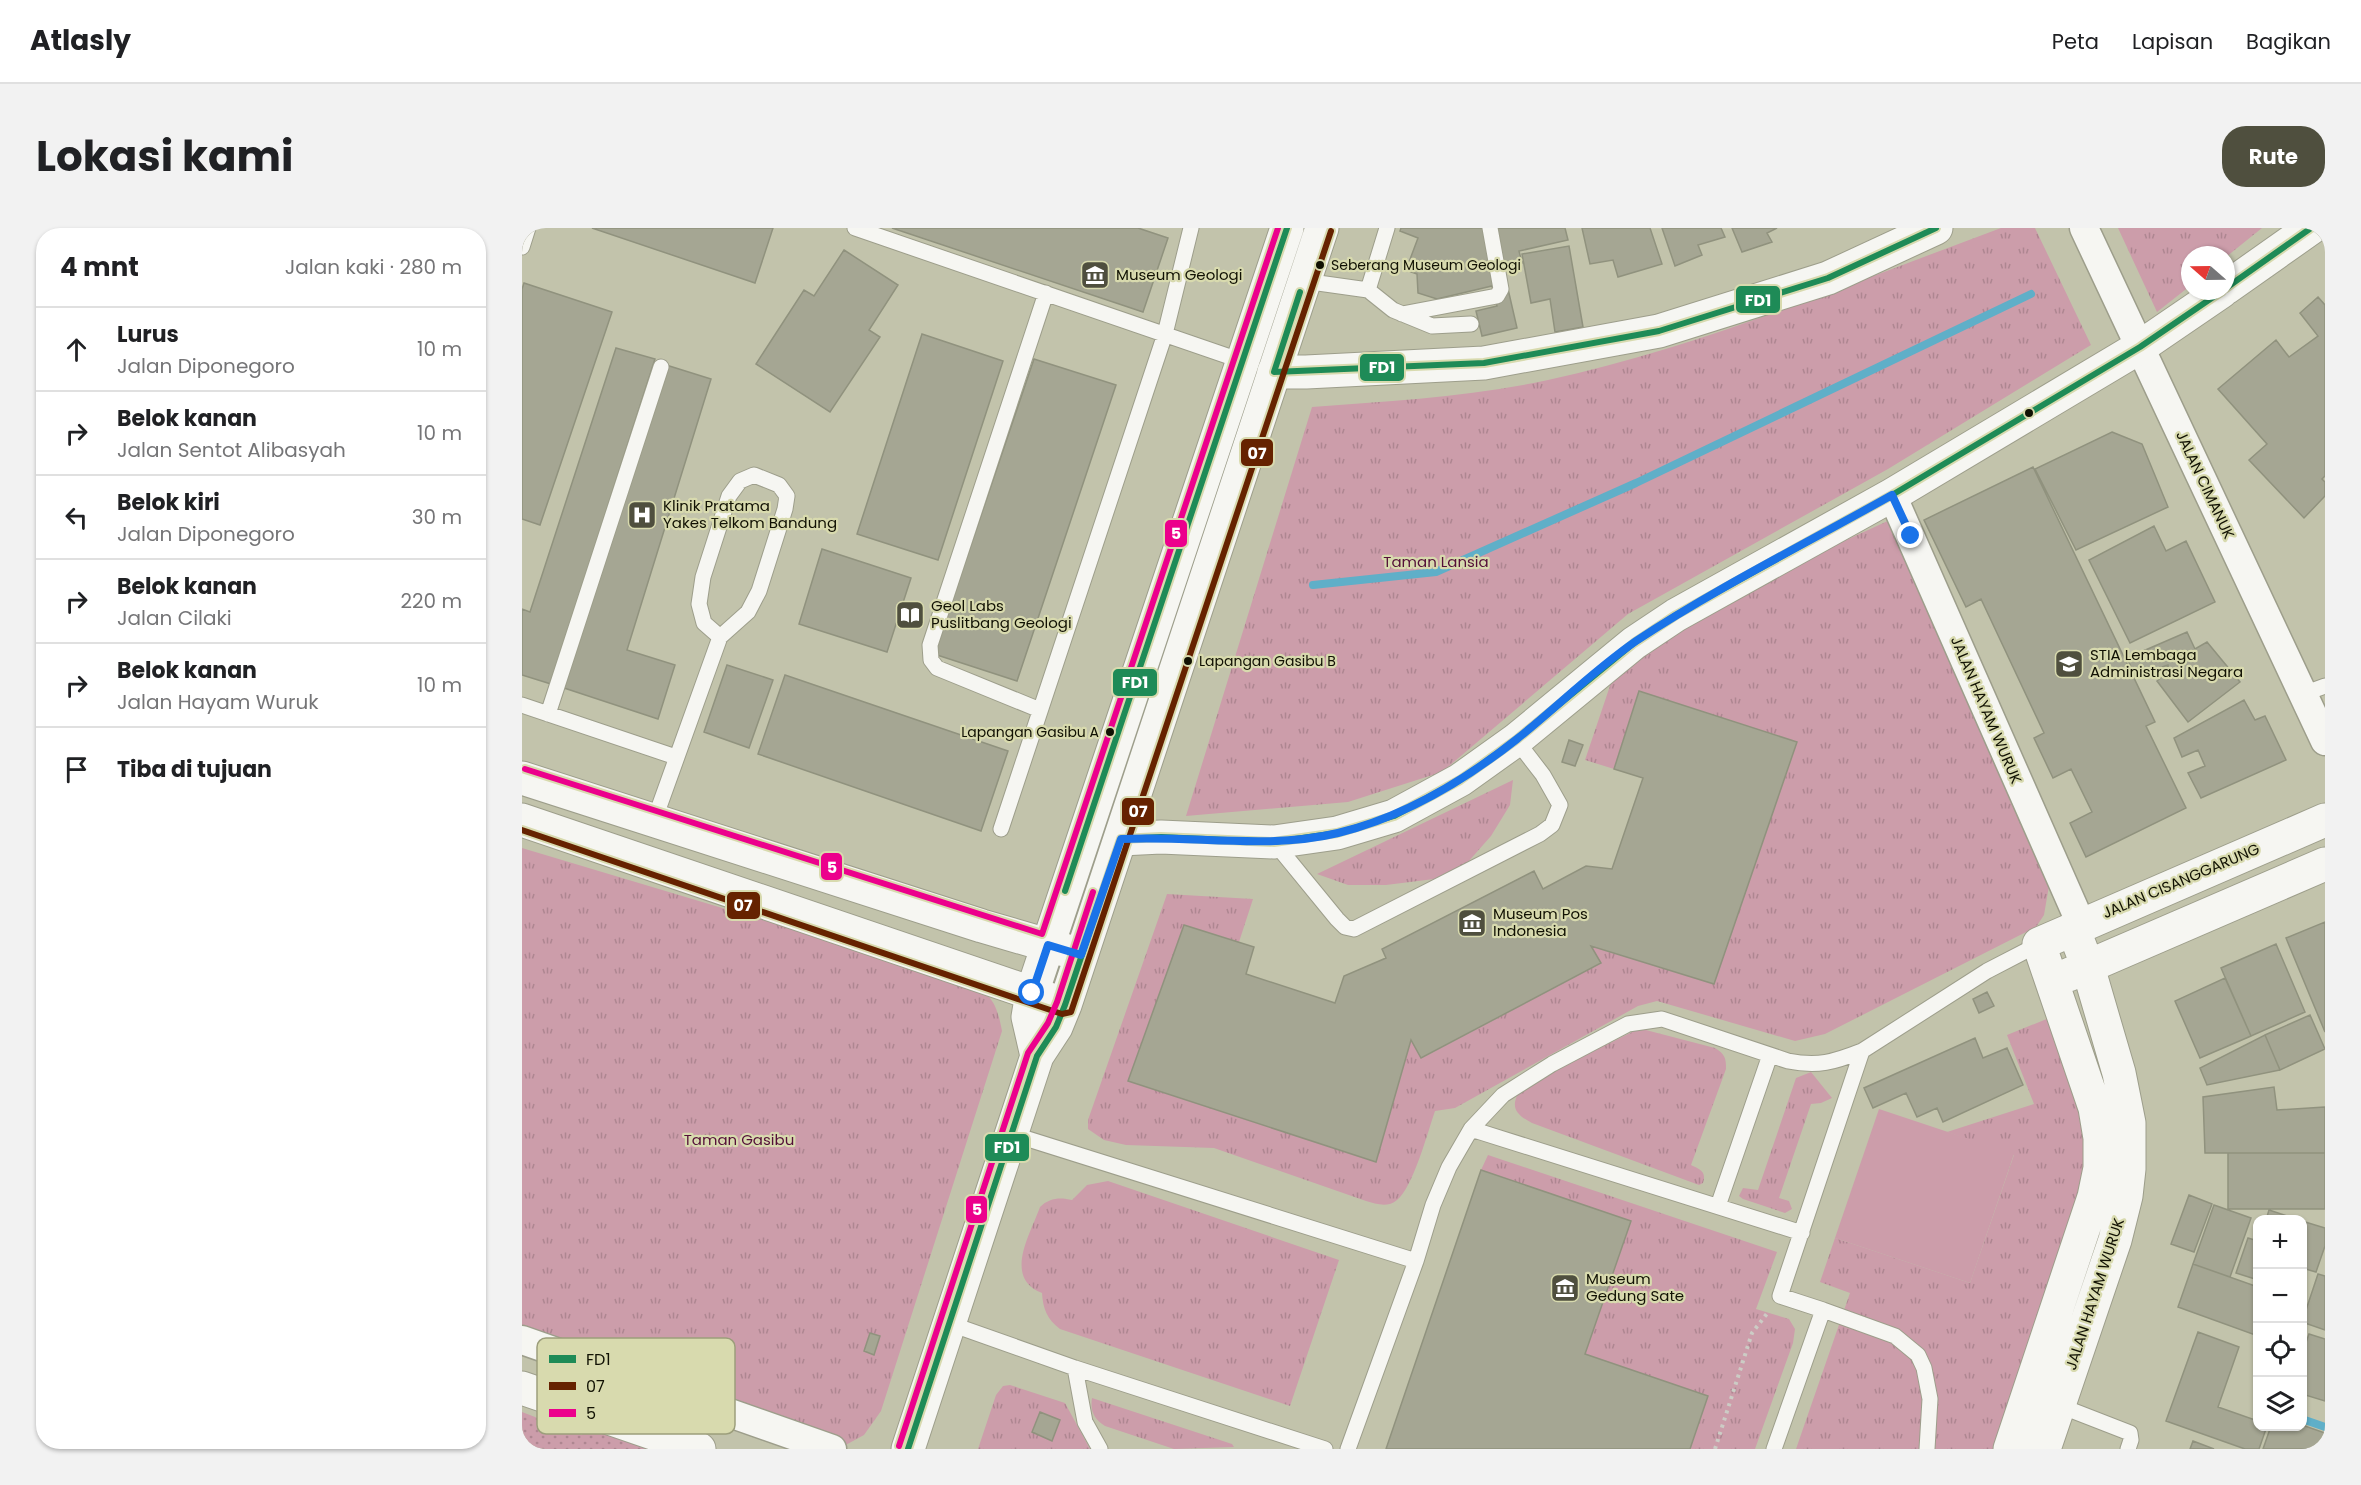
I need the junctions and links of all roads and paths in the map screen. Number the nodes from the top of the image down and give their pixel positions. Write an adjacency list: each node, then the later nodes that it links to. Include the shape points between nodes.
1 (528, 228): 11 (lane)
2 (855, 228): 15 (lane)
3 (1191, 228): 19 (lane)
4 (1287, 228): 21 (street)
5 (1322, 228): 12 (street)
6 (1387, 228): 14 (lane)
7 (1490, 228): 17 (lane, via 1500,294)
8 (1936, 228): 23 (street, via 1828,278 1659,331 1484,363)
9 (2084, 228): 20 (street, JALAN CIMANUK)
10 (2311, 228): 13 (street)
11 (522, 247)
12 (1304, 281): 14 (lane); 23 (street)
13 (2235, 282)
14 (1368, 290): 17 (lane)
15 (1046, 293): 19 (lane); 28 (lane, via 930,645 937,668)
16 (2209, 300): 20 (street)
17 (1402, 314): 18 (lane, via 1432,326)
18 (1472, 324)
19 (1165, 334): 21 (lane); 28 (lane)
20 (2140, 347): 24 (street); 26 (street, JALAN CIMANUK)
21 (1242, 361): 43 (street)
22 (660, 367): 29 (lane)
23 (1274, 372): 38 (street)
24 (1892, 495): 30 (street, via 1676,615 1634,643); 41 (street, JALAN HAYAM WURUK)
25 (720, 637): 25 (lane, via 704,623 699,604 703,577 729,496 740,481 754,475 779,485 787,496 785,509 759,591 748,612); 32 (lane)
26 (2314, 690): 31 (street, JALAN CIMANUK)
27 (522, 705): 29 (lane)
28 (1040, 710): 37 (lane)
29 (548, 714): 32 (lane)
30 (1516, 740): 39 (street, via 1460,780 1394,816 1337,833); 39 (lane, via 1560,805 1552,825 1354,929 1337,919)
31 (2325, 741)
32 (676, 757): 36 (lane)
33 (524, 786): 36 (street)
34 (522, 820): 47 (street)
35 (2325, 820): 41 (street, JALAN CISANGGARUNG)
36 (654, 821): 43 (street)
37 (1001, 829)
38 (1121, 839): 39 (street); 44 (street)
39 (1274, 842)
40 (2325, 864): 45 (street)
41 (2077, 926): 42 (street, JALAN CISANGGARUNG); 45 (street, JALAN HAYAM WURUK)
42 (2038, 944): 46 (street, JALAN HAYAM WURUK); 49 (lane, via 1987,971)
43 (1048, 945): 44 (street); 47 (street)
44 (1081, 955): 48 (street)
45 (2088, 967): 46 (street); 62 (street, JALAN HAYAM WURUK, via 2119,1073 2129,1123 2129,1169 2115,1240)
46 (2051, 982): 60 (street, JALAN HAYAM WURUK, via 2095,1108 2100,1168)
47 (1032, 993): 48 (street); 51 (street, via 1028,1017)
48 (1065, 1005): 51 (street, via 1056,1027)
49 (1862, 1051): 50 (lane, via 1817,1064); 55 (lane)
50 (1770, 1055): 52 (lane, via 1662,1020 1628,1024 1503,1095); 54 (lane)
51 (1036, 1056): 53 (street)
52 (1471, 1129): 54 (lane); 56 (lane, via 1433,1205)
53 (1012, 1134): 56 (lane); 59 (street)
54 (1719, 1206): 55 (lane)
55 (1802, 1233): 57 (lane)
56 (1416, 1261): 77 (lane)
57 (1780, 1296): 58 (lane); 78 (path, via 1752,1334)
58 (1822, 1310): 79 (lane); 80 (lane, via 1895,1336 1918,1355 1930,1399)
59 (948, 1323): 64 (lane); 74 (street)
60 (2049, 1331): 62 (street); 81 (street, JALAN HAYAM WURUK)
61 (522, 1340): 63 (street)
62 (2080, 1341): 67 (street, JALAN HAYAM WURUK)
63 (537, 1345)
64 (1075, 1368): 70 (lane); 75 (lane, via 1084,1422)
65 (522, 1388): 66 (street)
66 (537, 1393)
67 (2058, 1405): 71 (street, JALAN HAYAM WURUK); 82 (lane, via 2130,1433)
68 (735, 1415): 73 (street)
69 (655, 1434): 72 (street)
70 (1293, 1445): 76 (lane)
71 (2050, 1447)
72 (699, 1449)
73 (832, 1449)
74 (908, 1449)
75 (1100, 1449)
76 (1325, 1449)
77 (1348, 1449)
78 (1714, 1449)
79 (1774, 1449)
80 (1927, 1449)
81 (2010, 1449)
82 (2128, 1449)

